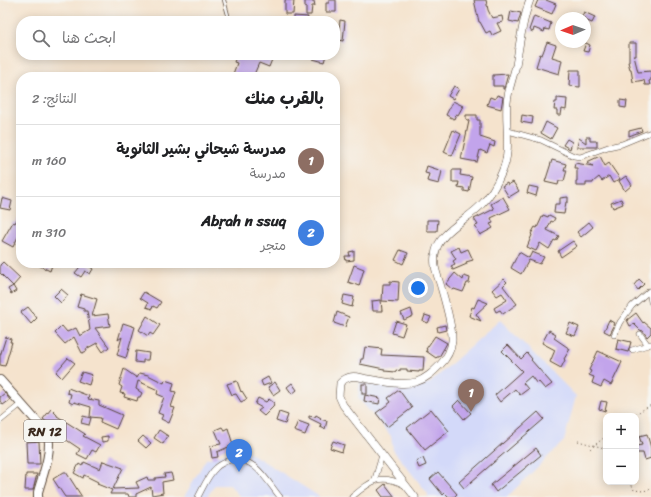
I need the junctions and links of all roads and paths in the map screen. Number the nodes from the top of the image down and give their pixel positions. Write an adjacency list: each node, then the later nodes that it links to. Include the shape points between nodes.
1 (224, 0): 3 (lane)
2 (530, 0): 4 (street, via 509,92)
3 (228, 15)
4 (508, 131): 6 (street, via 541,140 580,157); 22 (street, via 505,164 493,189 481,205 442,239 435,251 434,265 451,330 452,341 446,358 428,376 415,382 390,382 350,376 340,383 339,396 342,405)
5 (651, 132): 6 (street)
6 (648, 135)
7 (651, 302): 9 (street, via 649,291 632,306 620,322)
8 (640, 334): 10 (street)
9 (614, 336)
10 (650, 344): 11 (street)
11 (632, 350)
12 (0, 380): 13 (main road, RN 12)
13 (21, 404): 16 (street); 27 (main road, RN 12, via 48,434 49,451)
14 (651, 405): 15 (path)
15 (637, 413)
16 (0, 421)
17 (603, 438): 19 (path)
18 (578, 441): 19 (path)
19 (594, 445): 20 (path); 21 (path)
20 (603, 448)
21 (590, 449)
22 (382, 455): 23 (street); 25 (street)
23 (375, 479): 25 (street); 30 (street)
24 (632, 485): 26 (path, via 634,490)
25 (406, 486): 31 (street)
26 (651, 489)
27 (38, 497)
28 (198, 497): 29 (street, via 216,468 235,459 255,466)
29 (280, 497)
30 (352, 497)
31 (415, 497)

